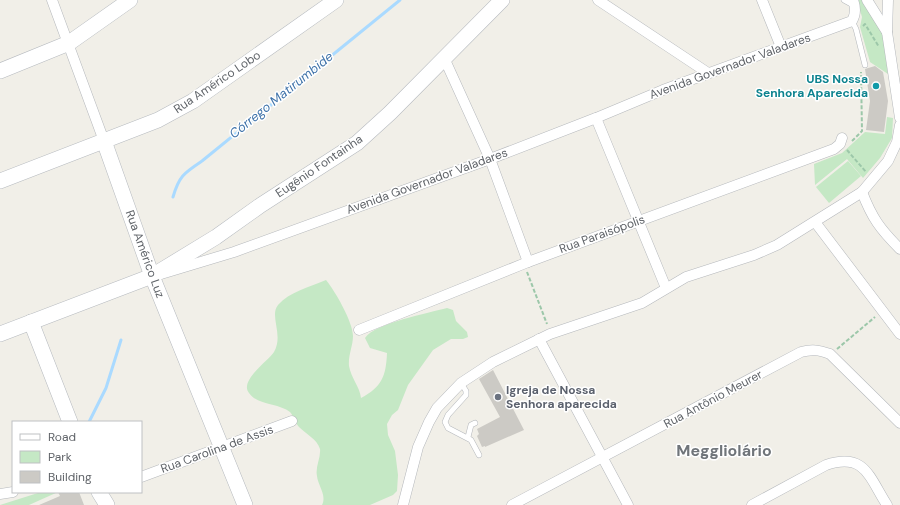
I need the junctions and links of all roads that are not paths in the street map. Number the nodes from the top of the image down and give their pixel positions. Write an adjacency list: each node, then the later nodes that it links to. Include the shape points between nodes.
1 (52, 0): 13 (street, Rua Américo Luz)
2 (130, 0): 13 (main road)
3 (336, 0): 22 (main road, Rua Américo Lobo, via 193,101 158,120)
4 (502, 0): 15 (main road, Eugênio Fontainha)
5 (598, 0): 18 (street)
6 (762, 0): 14 (street)
7 (844, 0): 10 (lane)
8 (867, 0): 12 (street)
9 (888, 0): 12 (street)
10 (854, 3): 11 (street)
11 (854, 25): 14 (street, Avenida Governador Valadares); 16 (lane)
12 (887, 32): 20 (street)
13 (69, 43): 17 (main road); 22 (street, Rua Américo Luz)
14 (781, 47): 18 (street, Avenida Governador Valadares)
15 (445, 60): 24 (street); 31 (main road, Eugênio Fontainha, via 357,143 216,237)
16 (865, 65)
17 (0, 71)
18 (708, 73): 19 (street, Avenida Governador Valadares)
19 (596, 118): 24 (street, Avenida Governador Valadares); 27 (street)
20 (900, 118)
21 (900, 125): 26 (street, via 897,142 888,161)
22 (104, 141): 25 (main road, Rua Américo Lobo); 31 (main road, Rua Américo Luz)
23 (845, 143): 27 (street, Rua Paraisópolis)
24 (490, 159): 30 (street); 31 (street, Avenida Governador Valadares, via 234,252 177,271)
25 (0, 181)
26 (862, 192): 28 (street); 29 (street, via 871,214)
27 (637, 221): 30 (street, Rua Paraisópolis); 32 (street)
28 (814, 222): 32 (street, via 777,245 686,277); 36 (street)
29 (900, 249)
30 (526, 263): 34 (street, Rua Paraisópolis)
31 (152, 276): 33 (main road, Avenida Governador Valadares); 44 (main road, Rua Américo Luz)
32 (666, 288): 37 (street, via 642,303)
33 (31, 322): 35 (main road, Avenida Governador Valadares); 39 (main road)
34 (359, 330)
35 (0, 334)
36 (900, 334)
37 (540, 339): 38 (street, via 493,362); 46 (street)
38 (461, 383): 43 (lane, via 466,395 445,422 448,428); 53 (street, via 437,408 429,422 418,447)
39 (70, 421)
40 (292, 421): 44 (street, Rua Carolina de Assis)
41 (475, 423): 43 (lane, via 471,425)
42 (900, 423): 46 (street, Rua Antônio Meurer, via 830,354 811,350 801,352)
43 (468, 437): 45 (lane)
44 (223, 447): 47 (street, Rua Carolina de Assis); 52 (main road, Rua Américo Luz)
45 (479, 455)
46 (602, 457): 54 (street, Rua Antônio Meurer); 55 (street)
47 (142, 477)
48 (12, 492): 50 (street)
49 (100, 493): 51 (main road)
50 (0, 494)
51 (107, 505)
52 (245, 505)
53 (402, 505)
54 (512, 505)
55 (628, 505)
56 (752, 505): 57 (street, via 837,461 858,463)
57 (887, 505)

